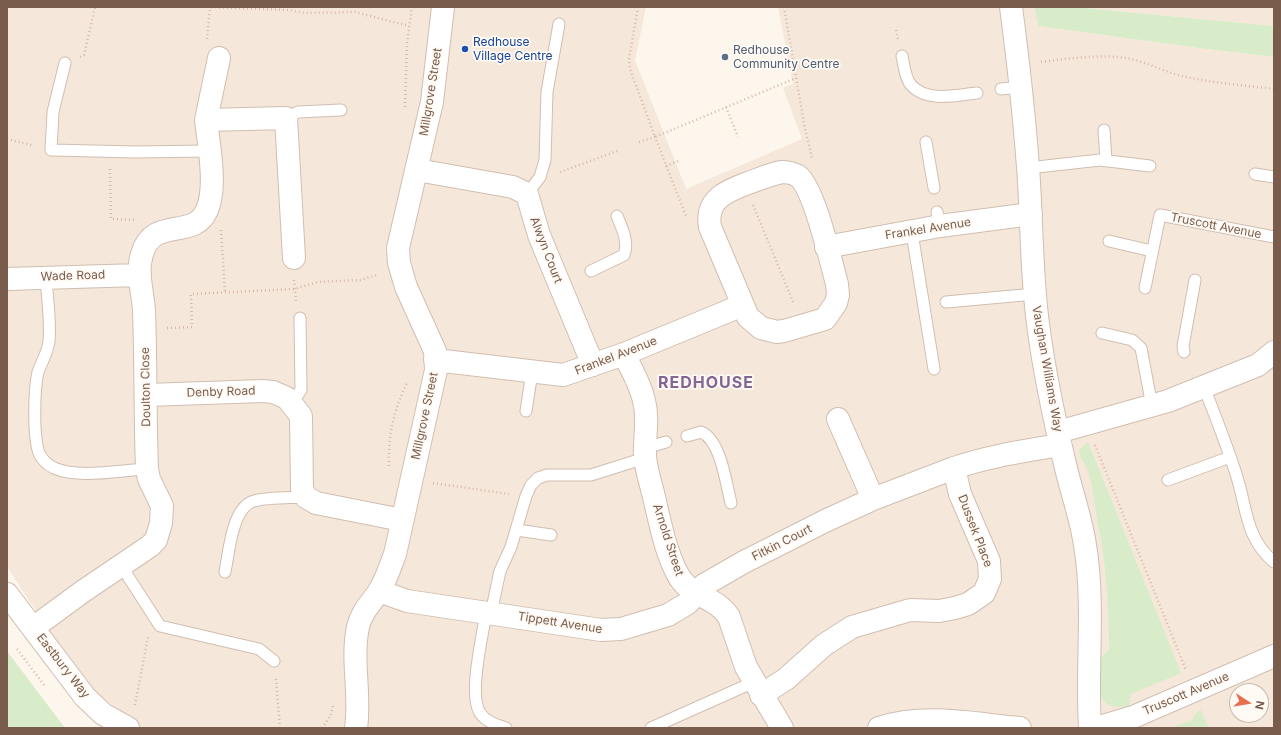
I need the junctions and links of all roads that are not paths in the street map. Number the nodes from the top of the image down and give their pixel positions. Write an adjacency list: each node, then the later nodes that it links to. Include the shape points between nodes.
1 (443, 7): 17 (street, Millgrove Street, via 432,102)
2 (1011, 7): 16 (street, Vaughan Williams Way, via 1018,64 1011,88)
3 (559, 24): 20 (lane, via 547,92 545,160)
4 (902, 56): 7 (lane, via 910,85 919,92 936,96)
5 (219, 58): 10 (street)
6 (65, 63): 13 (lane, via 53,112 50,150)
7 (977, 93)
8 (341, 110): 9 (lane, via 298,112)
9 (286, 118): 10 (street); 29 (street)
10 (206, 120): 13 (street)
11 (1104, 130): 14 (lane)
12 (926, 142): 21 (lane)
13 (209, 151): 31 (street, Doulton Close, via 211,191 203,218 190,226 164,230 152,236 142,253)
14 (1106, 160): 15 (lane); 16 (lane)
15 (1150, 166)
16 (1028, 168): 22 (street, Vaughan Williams Way)
17 (417, 170): 20 (street, via 513,187); 44 (street, Millgrove Street, via 402,225 398,248 399,263 406,287 432,344)
18 (1254, 174): 19 (lane)
19 (1274, 177)
20 (533, 185): 45 (street, Alwyn Court, via 539,235 565,282)
21 (934, 188)
22 (1031, 214): 24 (street, Frankel Avenue, via 938,219); 36 (street, Vaughan Williams Way)
23 (617, 216): 30 (lane, via 626,240 624,255)
24 (912, 232): 27 (street, Frankel Avenue); 46 (lane)
25 (1274, 237): 28 (lane, Truscott Avenue, via 1160,214)
26 (1109, 241): 28 (lane)
27 (826, 246): 38 (street, via 838,295 826,319 777,332 761,328 748,317); 38 (street, via 811,197 802,180 791,173 781,172 720,196 709,218 710,227)
28 (1152, 251): 35 (lane, Truscott Avenue)
29 (294, 258)
30 (591, 271)
31 (140, 275): 32 (street, Wade Road); 49 (street, Doulton Close)
32 (46, 277): 33 (street, Wade Road); 60 (lane, via 49,341 35,390 36,439 39,454 44,461 66,472)
33 (7, 279)
34 (1196, 280): 41 (lane)
35 (1145, 288)
36 (1034, 294): 37 (lane); 55 (street, Vaughan Williams Way)
37 (946, 302)
38 (743, 305): 43 (street, Frankel Avenue)
39 (300, 318): 50 (lane, via 301,390)
40 (1102, 333): 51 (lane, via 1132,340 1140,348)
41 (1184, 352)
42 (1274, 352): 48 (street, via 1258,365)
43 (624, 354): 45 (street, Frankel Avenue); 57 (street, Arnold Street, via 647,413)
44 (435, 360): 47 (street, Frankel Avenue); 65 (street, Millgrove Street, via 436,370)
45 (593, 365): 47 (street, Frankel Avenue, via 563,375)
46 (934, 369)
47 (532, 372): 52 (lane)
48 (1198, 387): 51 (street); 58 (lane)
49 (147, 395): 50 (street, Denby Road, via 263,391 282,395); 60 (street, Doulton Close)
50 (292, 403): 62 (street, via 301,416 302,489)
51 (1152, 406): 55 (street, via 1087,424)
52 (526, 411)
53 (838, 419): 63 (street)
54 (687, 436): 64 (lane, via 701,432 714,444)
55 (1059, 438): 59 (street); 89 (street, Vaughan Williams Way, via 1080,516 1089,577)
56 (666, 442): 57 (lane)
57 (645, 453): 66 (lane, via 591,475 547,475 538,478 526,496); 72 (street, Arnold Street, via 662,528 676,572 686,587)
58 (1230, 457): 61 (lane); 68 (lane, via 1242,503 1258,546)
59 (954, 468): 63 (street, Fitkin Court); 78 (street, Dussek Place, via 960,494 988,561 990,579 984,592 968,604 951,609 910,610 852,627 824,645 786,679)
60 (147, 469): 69 (street, Doulton Close, via 162,506 159,531 150,546)
61 (1168, 480)
62 (306, 497): 65 (street, via 316,503); 70 (lane, via 254,501 243,507 235,526)
63 (873, 499): 72 (street, Fitkin Court, via 744,562 704,585)
64 (731, 503)
65 (402, 520): 71 (street, Millgrove Street, via 395,554)
66 (517, 530): 67 (lane); 74 (lane, via 500,571)
67 (551, 535)
68 (1274, 562)
69 (122, 566): 75 (street, Doulton Close); 77 (lane, via 160,626 259,649)
70 (225, 572)
71 (378, 591): 74 (street, Tippett Avenue, via 406,601); 82 (street, Millgrove Street, via 365,609 358,627)
72 (696, 593): 74 (street, Tippett Avenue, via 688,603 668,616 613,630); 78 (street, Arnold Street, via 717,603 729,617 741,654)
73 (7, 594): 75 (street, Eastbury Way)
74 (489, 613): 80 (lane, via 475,684 479,712)
75 (33, 628): 79 (street, Eastbury Way, via 85,697 103,714)
76 (1274, 656): 90 (street, Truscott Avenue, via 1133,717)
77 (274, 661)
78 (758, 689): 84 (lane); 85 (street, Arnold Street)
79 (130, 720)
80 (488, 724): 83 (lane)
81 (915, 724): 86 (street); 87 (street, via 958,721)
82 (356, 728)
83 (506, 728)
84 (651, 728)
85 (782, 728)
86 (878, 728)
87 (1015, 728): 88 (street)
88 (1020, 728)
89 (1090, 728)
90 (1096, 728)

